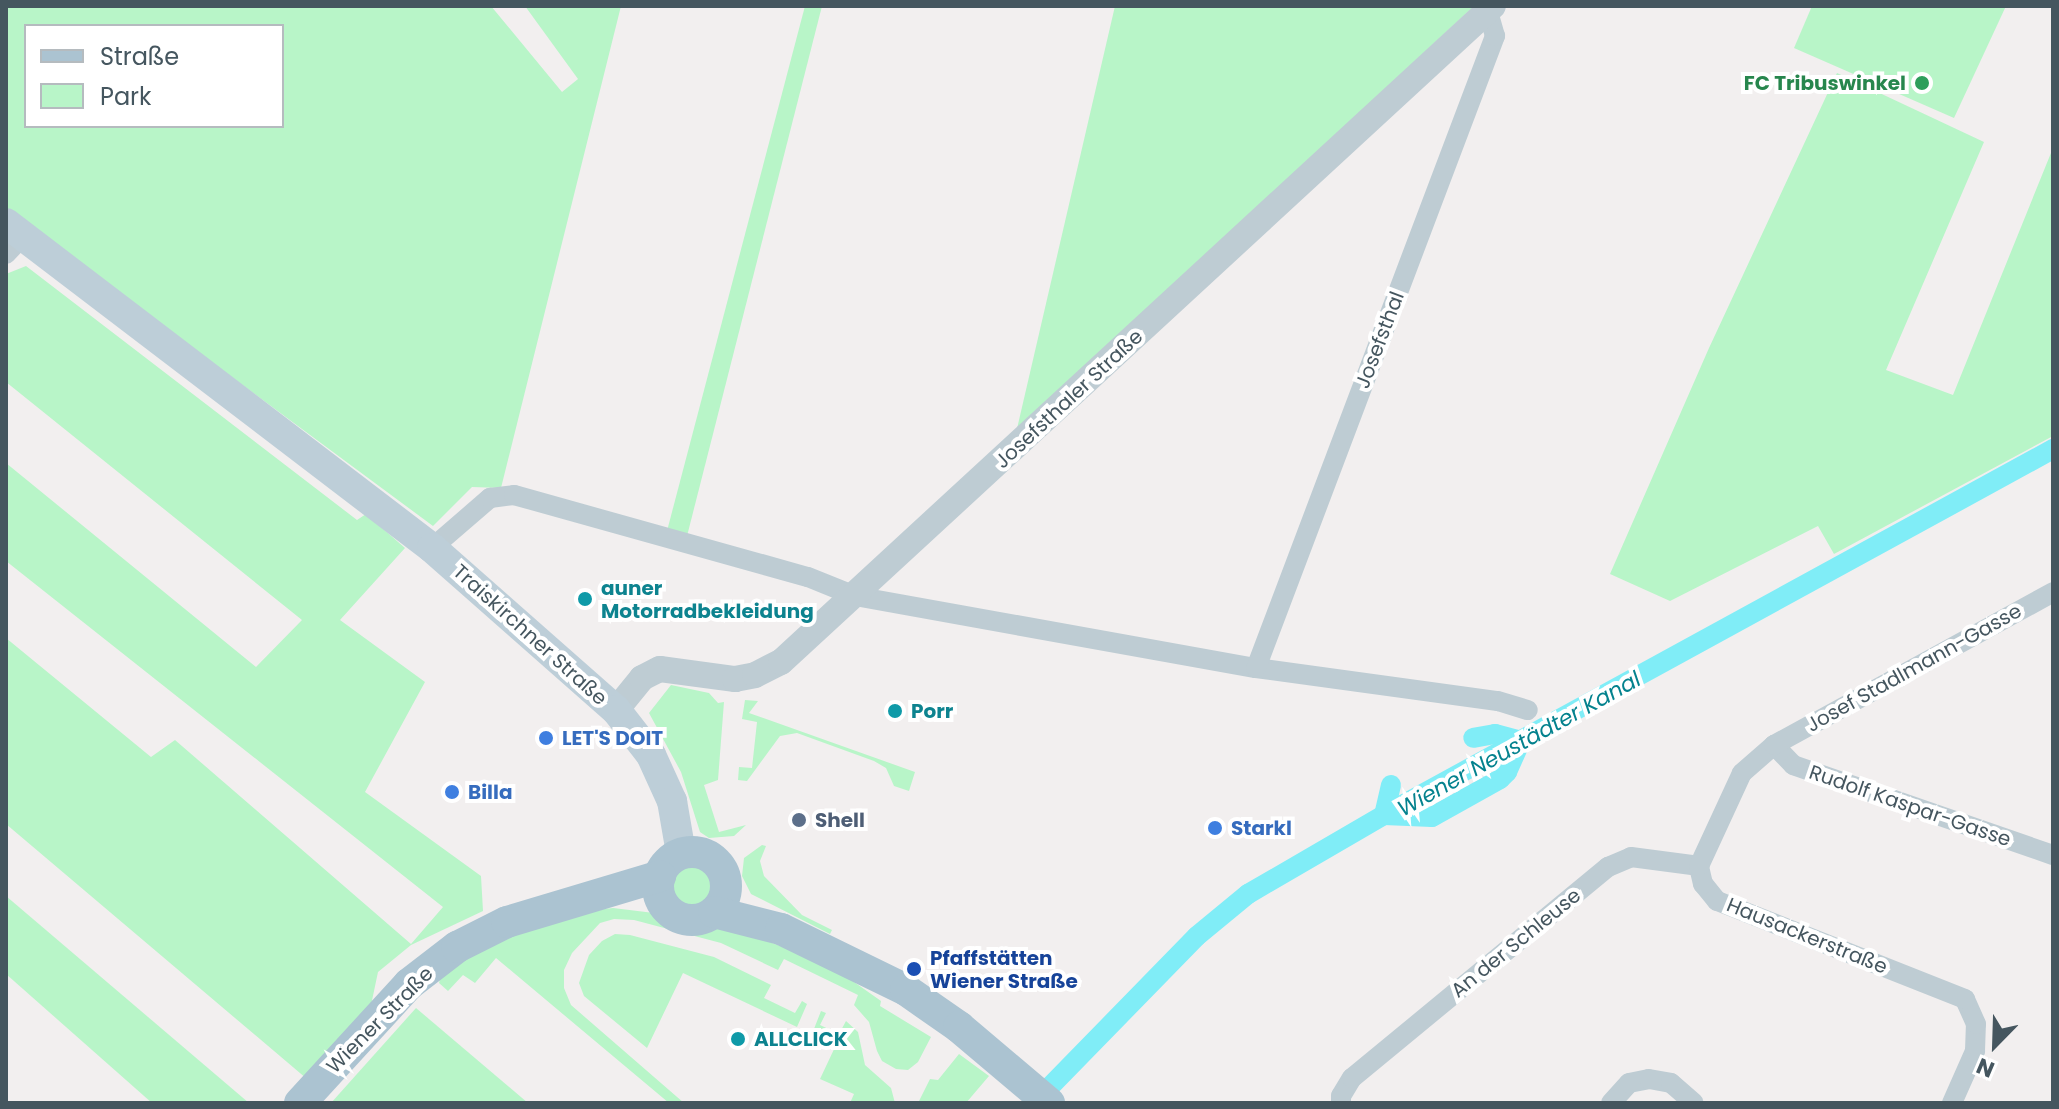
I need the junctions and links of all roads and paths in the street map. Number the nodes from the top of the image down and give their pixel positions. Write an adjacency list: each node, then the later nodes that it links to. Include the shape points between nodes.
1 (1490, 8): 5 (street, Josefsthaler Straße); 6 (street, Josefsthal, via 1495,36)
2 (12, 238): 3 (main road, Traiskirchner Straße)
3 (432, 548): 5 (street, via 490,498 514,495 808,577); 7 (main road, Traiskirchner Straße)
4 (2053, 592): 9 (street, Josef Stadlmann-Gasse)
5 (855, 596): 6 (street); 7 (street, Josefsthaler Straße, via 781,662 755,675 735,679 660,669 642,678)
6 (1256, 668): 8 (street, via 1498,701)
7 (616, 710): 12 (main road, Traiskirchner Straße, via 657,766 672,801)
8 (1528, 710)
9 (1774, 745): 10 (street, Rudolf Kaspar-Gasse, via 1793,765); 11 (street, via 1742,773)
10 (2053, 855)
11 (1699, 866): 16 (street, An der Schleuse, via 1631,857 1608,867 1352,1078); 19 (street, Hausackerstraße, via 1703,884 1717,901 1965,999 1976,1024 1975,1051)
12 (668, 878): 13 (main road, Wiener Straße, via 683,918 704,917); 13 (main road, Wiener Straße, via 695,852 708,855 719,865); 15 (main road, Wiener Straße, via 507,922 457,947 409,984)
13 (720, 900): 14 (main road, Wiener Straße, via 906,990)
14 (1038, 1093)
15 (300, 1103)
16 (1341, 1103)
17 (1611, 1103): 18 (street, via 1629,1083 1649,1079 1671,1083)
18 (1694, 1103)
19 (1952, 1103)

